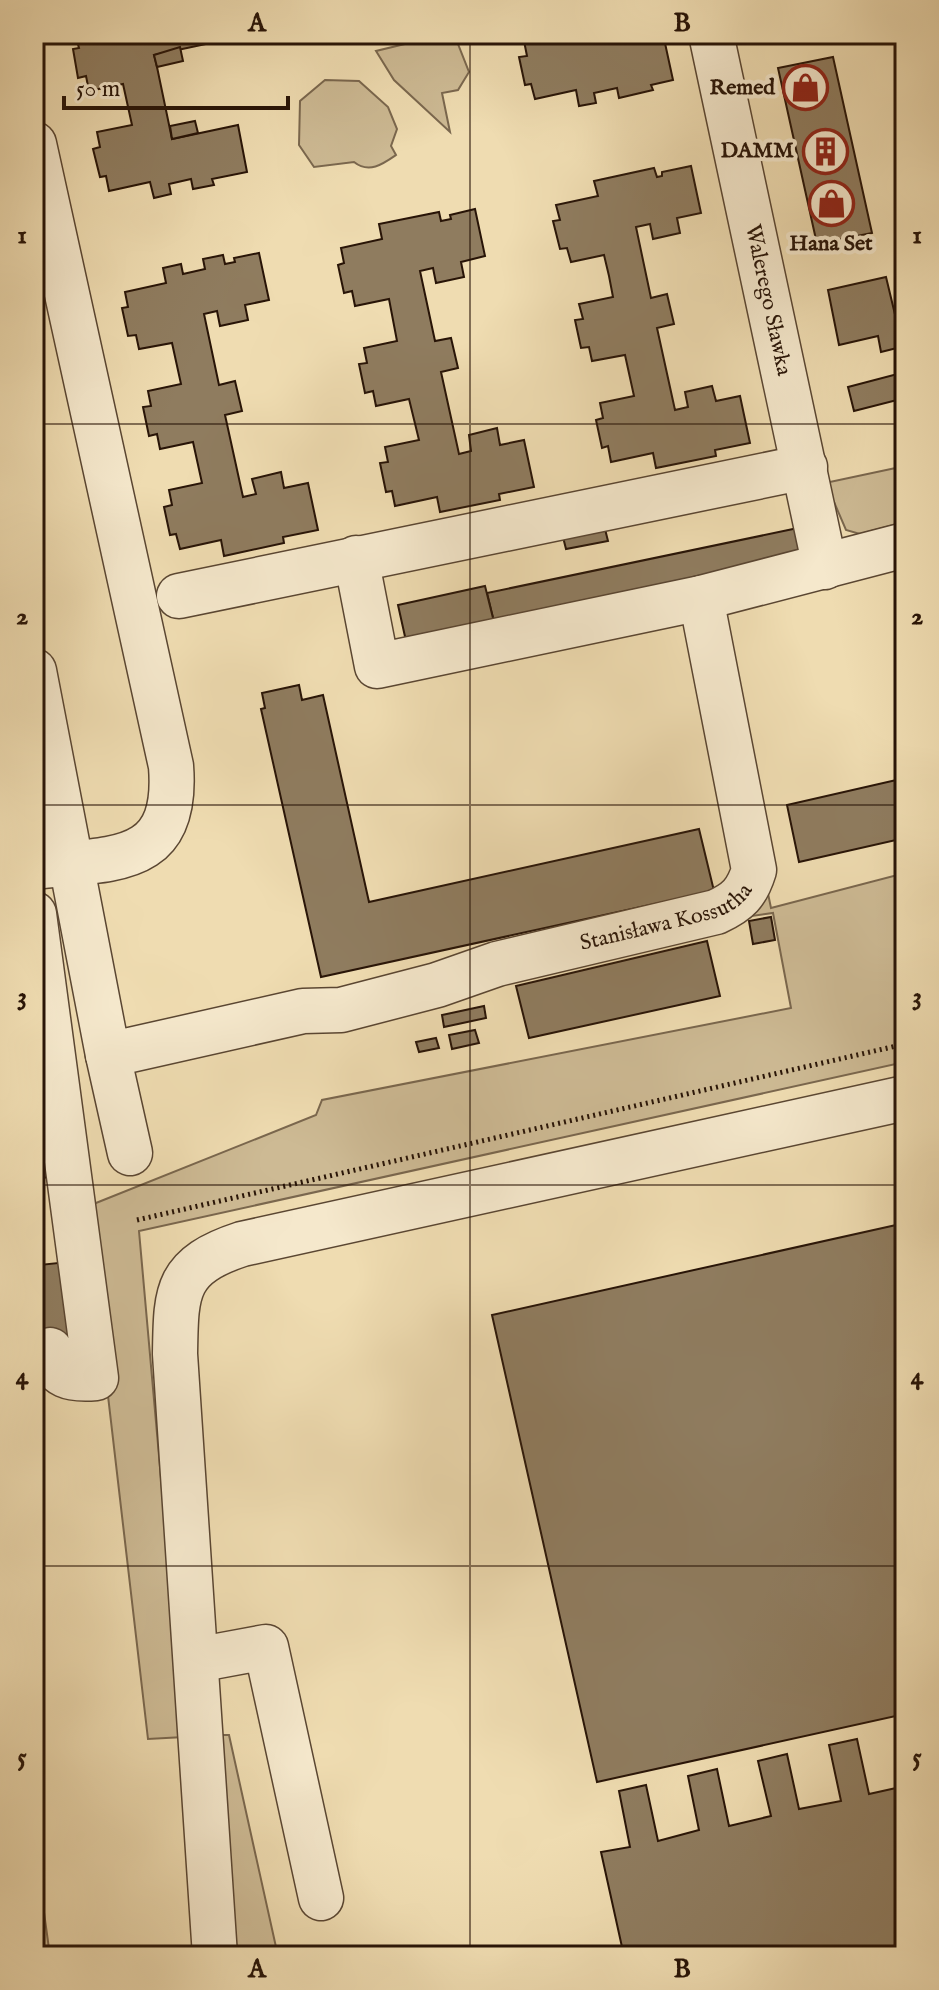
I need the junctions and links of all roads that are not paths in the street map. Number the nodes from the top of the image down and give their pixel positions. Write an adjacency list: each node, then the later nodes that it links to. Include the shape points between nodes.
1 (711, 34): 3 (street, Walerego Sławka)
2 (34, 144): 10 (street, via 171,766 173,796 165,826 146,847 124,857)
3 (805, 467): 5 (street); 6 (street, Walerego Sławka)
4 (905, 545): 6 (street)
5 (356, 558): 7 (street); 8 (street, via 377,666)
6 (825, 567): 8 (street)
7 (179, 596)
8 (701, 598): 12 (street, Stanisława Kossutha, via 754,870 738,902 697,918 497,964 341,1010 303,1011)
9 (34, 671): 10 (street)
10 (51, 865): 12 (street)
11 (34, 914): 15 (street, via 96,1378 63,1376)
12 (108, 1055): 14 (street)
13 (905, 1098): 16 (street, via 242,1244 193,1268 176,1299 175,1354)
14 (130, 1153)
15 (50, 1350)
16 (196, 1660): 17 (street, via 266,1647); 18 (street)
17 (321, 1898)
18 (215, 1956)

